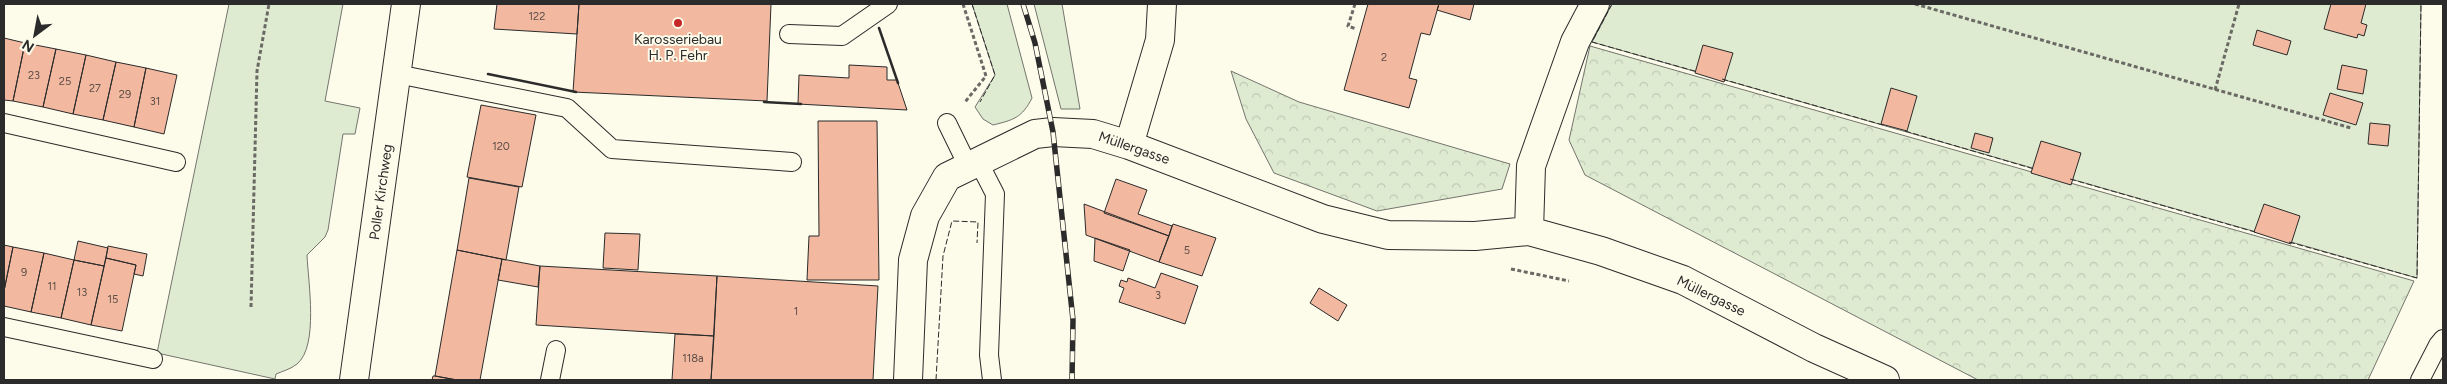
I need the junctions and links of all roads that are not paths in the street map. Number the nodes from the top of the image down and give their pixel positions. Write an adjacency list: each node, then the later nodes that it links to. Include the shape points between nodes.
1 (406, 4): 6 (street, Poller Kirchweg)
2 (888, 4): 5 (lane, via 842,36)
3 (1162, 4): 9 (street, via 1160,40)
4 (1595, 4): 13 (street, via 1575,42 1531,166)
5 (789, 34)
6 (397, 74): 11 (lane, via 567,108 612,149); 18 (street, Poller Kirchweg)
7 (4, 123): 10 (lane)
8 (947, 123): 12 (lane)
9 (1129, 145): 12 (street, Müllergasse, via 1093,134 1035,134); 13 (street, Müllergasse, via 1323,219 1388,235 1475,236)
10 (176, 162)
11 (792, 162)
12 (973, 163): 20 (street, Müllergasse, via 947,177 925,216 913,260); 21 (lane, via 995,194 989,355)
13 (1529, 231): 22 (street, Müllergasse, via 1601,251 1683,280 1814,348)
14 (4, 327): 17 (lane)
15 (2443, 339): 23 (lane)
16 (556, 350): 19 (lane)
17 (153, 360)
18 (354, 380)
19 (550, 380)
20 (908, 380)
21 (992, 380)
22 (1885, 380)
23 (2420, 380)

